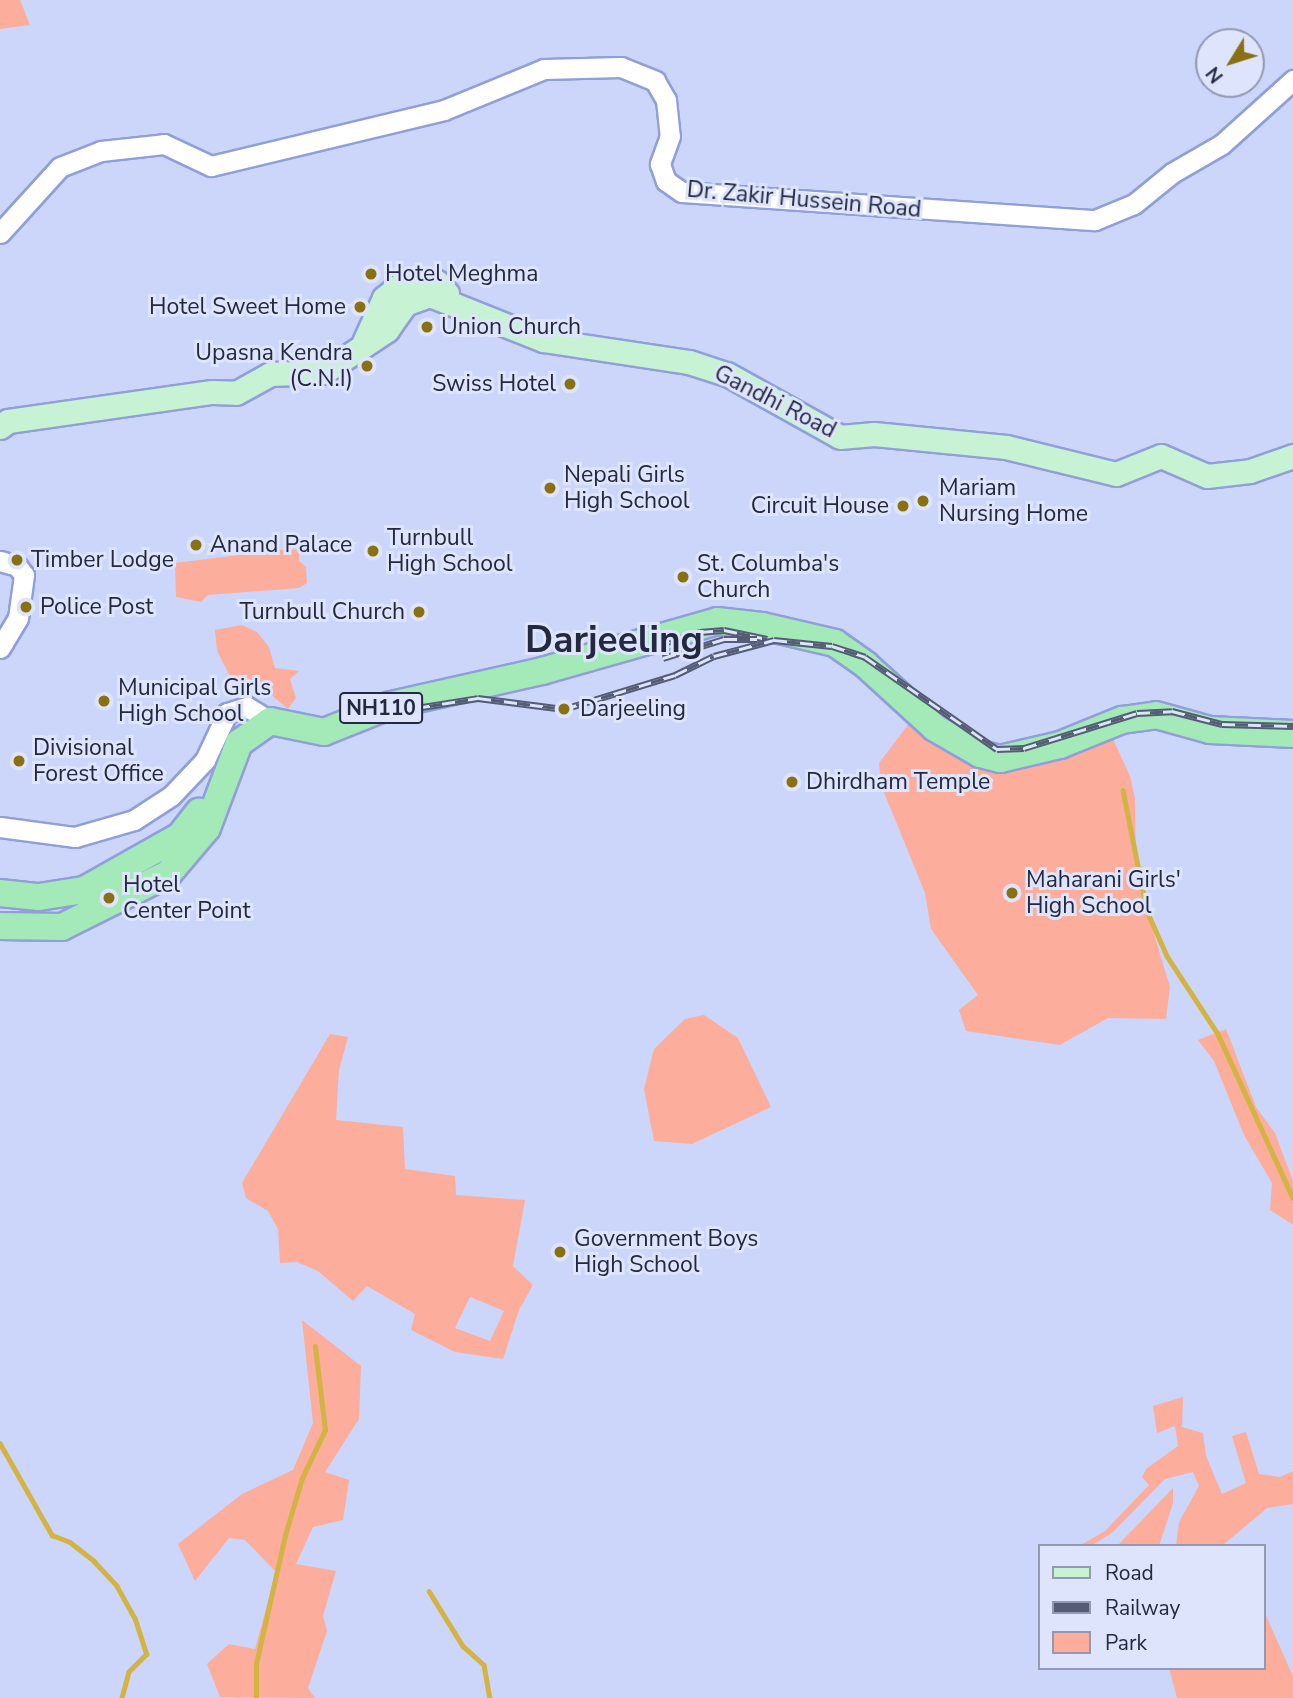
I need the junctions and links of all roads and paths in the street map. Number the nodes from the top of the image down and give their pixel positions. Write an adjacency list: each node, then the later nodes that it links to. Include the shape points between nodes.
1 (1293, 80): 2 (street, Dr. Zakir Hussein Road, via 1222,144 1172,173 1134,204 1095,220 682,192 666,181 660,164 670,135 666,100 655,81 621,67 544,69 444,110 211,166 164,144 102,151 60,167)
2 (0, 233)
3 (0, 427): 4 (main road, Gandhi Road, via 8,421 212,392 236,393 270,374 324,372 387,330 405,304 430,295 543,340 689,362 727,374 840,437 874,434 1006,447 1116,474 1161,456 1207,476 1250,471)
4 (1293, 456)
5 (0, 561): 6 (street, via 17,566 24,575 18,618)
6 (0, 648)
7 (270, 721): 8 (highway, NH110, via 324,732 391,705 542,671 717,621 835,643 866,665 934,728 980,754 1000,759 1060,745 1122,720 1156,715 1210,730); 9 (highway); 10 (street, via 247,707 227,713 205,760 171,796 134,820 75,837)
8 (1293, 734)
9 (235, 750): 11 (highway, via 220,761 192,826 156,851 84,890 39,897); 12 (highway, via 207,828 168,874 62,927)
10 (0, 827)
11 (0, 893)
12 (0, 926)

